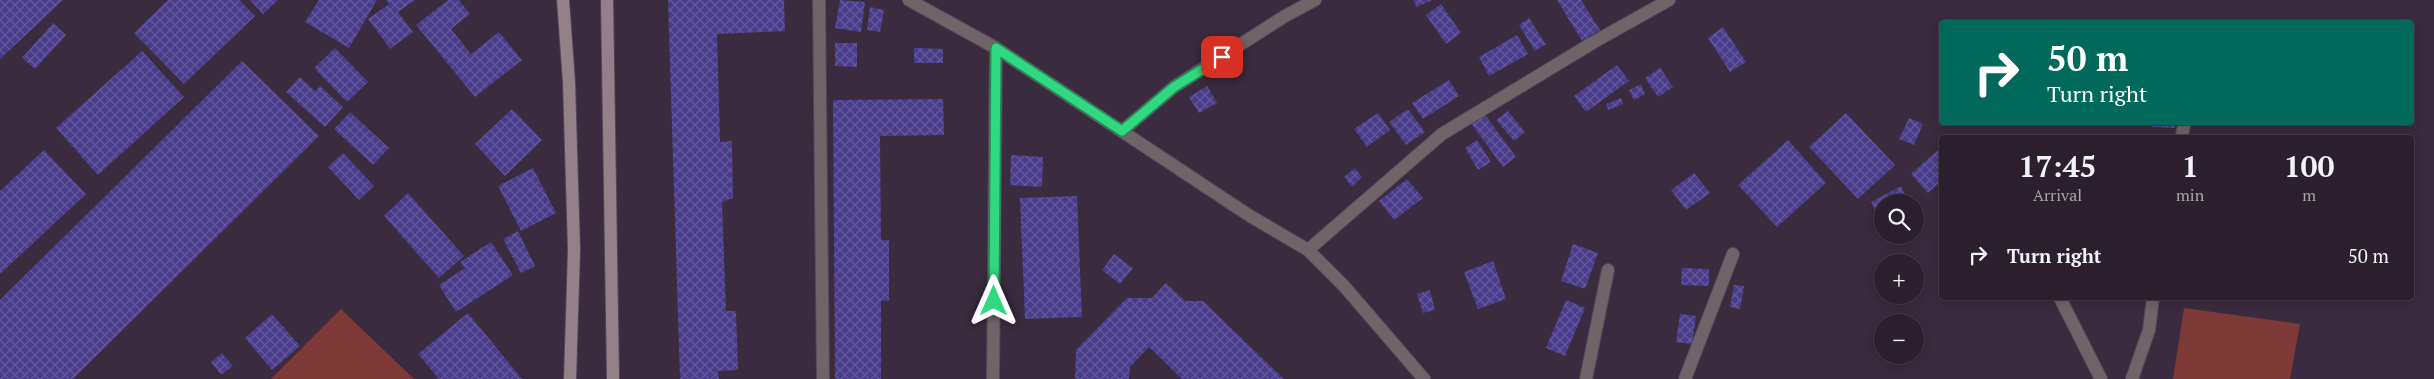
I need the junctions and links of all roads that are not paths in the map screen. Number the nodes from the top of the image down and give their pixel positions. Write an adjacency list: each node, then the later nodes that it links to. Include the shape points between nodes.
1 (563, 0): 14 (main road, via 574,250)
2 (607, 0): 15 (main road)
3 (819, 0): 16 (street)
4 (909, 0): 7 (street)
5 (1315, 0): 8 (street, via 1174,87)
6 (1668, 0): 9 (street, via 1442,134)
7 (996, 48): 8 (street); 17 (street)
8 (1122, 131): 9 (street, via 1250,216)
9 (1308, 250): 18 (street, via 1344,286)
10 (1733, 254): 20 (street)
11 (1608, 270): 19 (street)
12 (2061, 300): 21 (street)
13 (2153, 300): 22 (street, via 2149,330)
14 (570, 379)
15 (613, 379)
16 (823, 379)
17 (993, 379)
18 (1424, 379)
19 (1586, 379)
20 (1684, 379)
21 (2101, 379)
22 (2132, 379)

